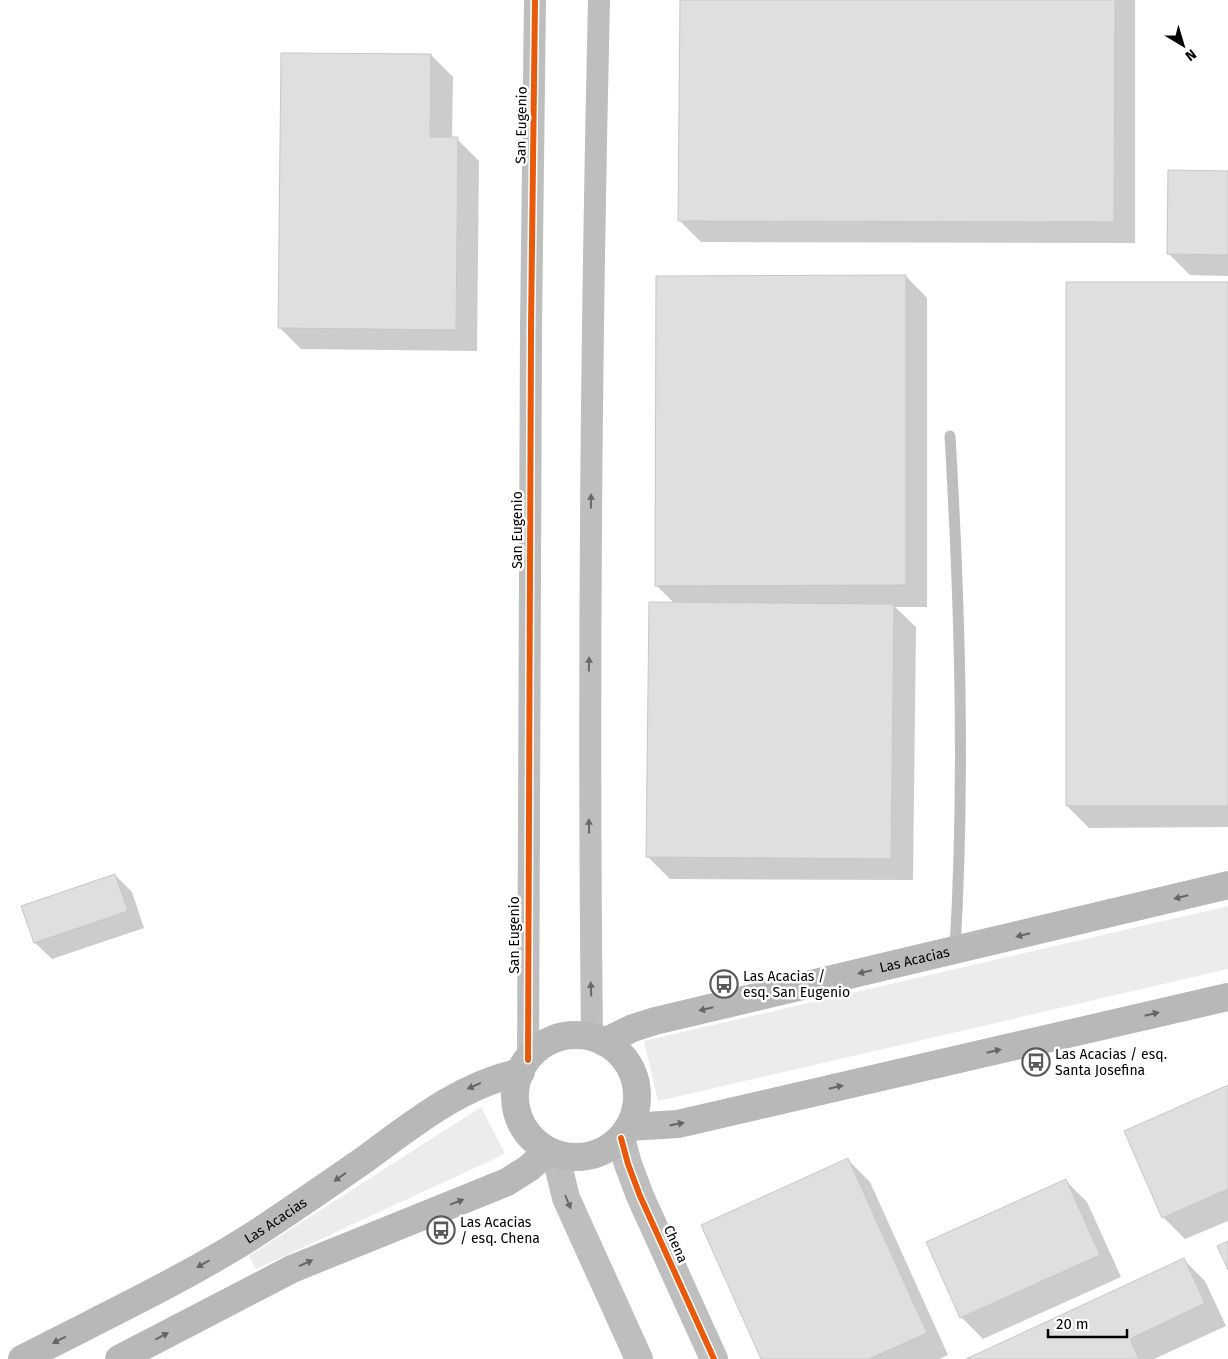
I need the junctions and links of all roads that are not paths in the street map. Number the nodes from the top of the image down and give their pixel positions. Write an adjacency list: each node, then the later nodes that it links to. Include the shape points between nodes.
1 (535, 0): 8 (street, San Eugenio)
2 (599, 0): 7 (street, one-way to 2, via 589,757 593,238)
3 (950, 436): 5 (lane, via 960,650)
4 (1228, 885): 5 (main road, Las Acacias, one-way to 5)
5 (955, 951): 7 (main road, Las Acacias, one-way to 7, via 655,1021)
6 (1228, 997): 9 (main road, one-way to 6, via 678,1124)
7 (598, 1040): 8 (main road, via 568,1036 556,1039 536,1051); 9 (main road, via 626,1060 633,1072 637,1100)
8 (524, 1066): 10 (main road, via 516,1094 519,1117 530,1136); 11 (main road, Las Acacias, one-way to 11, via 454,1097 249,1237 153,1292)
9 (625, 1133): 10 (main road, via 599,1153 573,1157); 14 (street, Chena, via 628,1164 640,1196)
10 (554, 1153): 12 (main road, one-way to 10, via 292,1269 507,1182); 13 (street, one-way to 13, via 566,1198)
11 (22, 1359)
12 (118, 1359)
13 (639, 1359)
14 (714, 1359)

